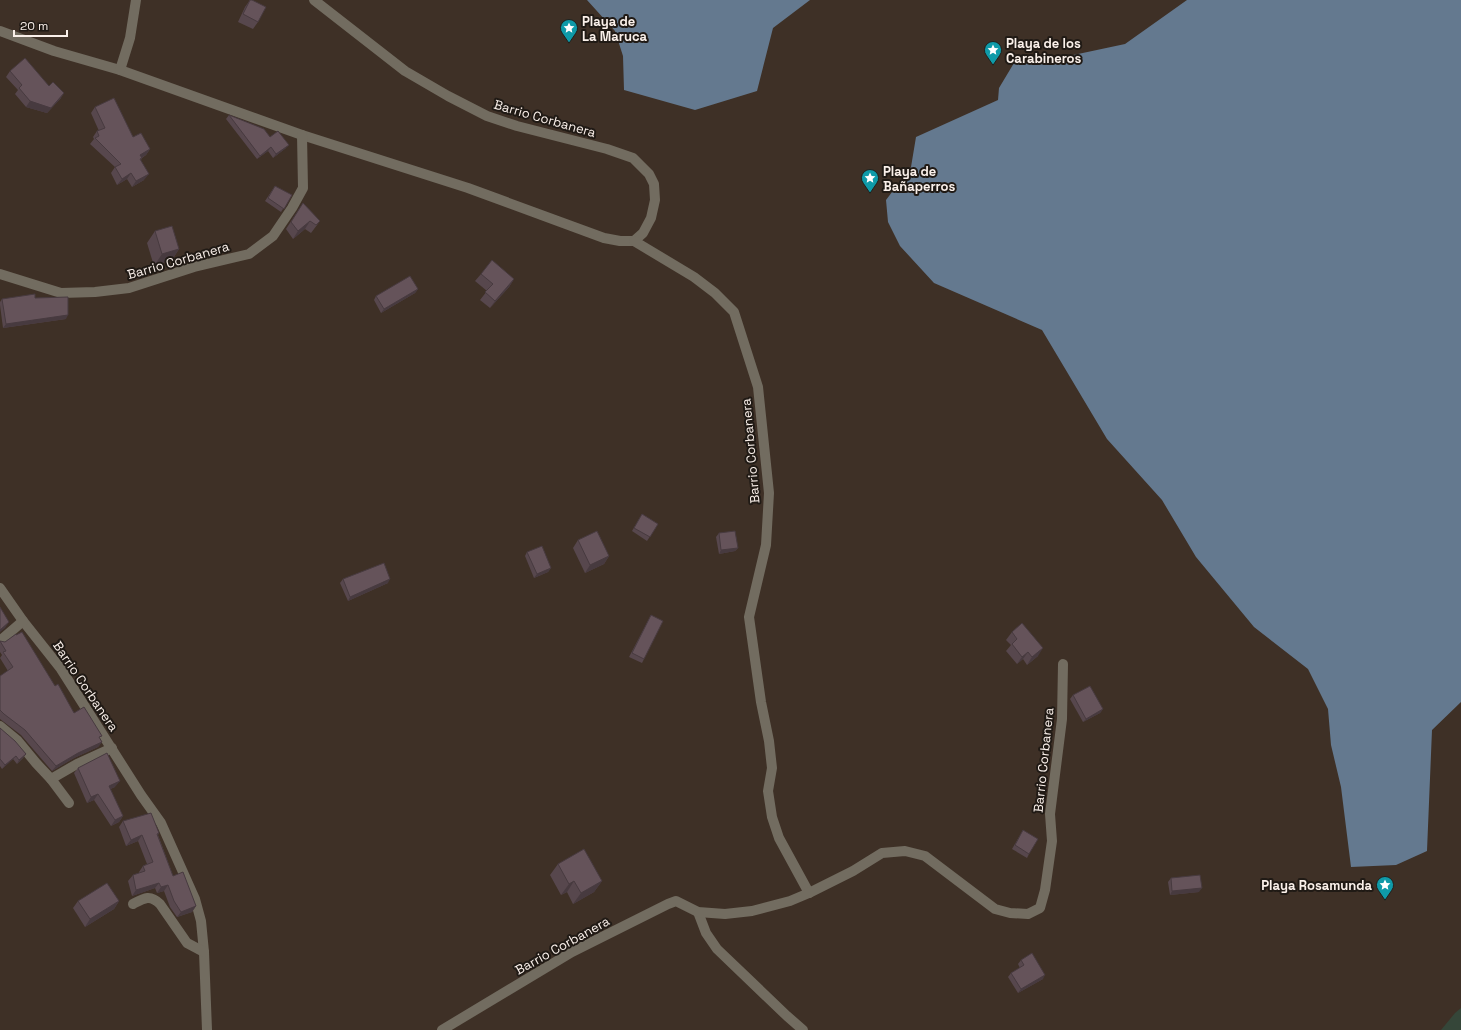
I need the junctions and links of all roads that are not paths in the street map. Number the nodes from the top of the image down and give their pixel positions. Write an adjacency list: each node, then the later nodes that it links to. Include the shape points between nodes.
1 (136, 0): 4 (street, via 130,38)
2 (314, 0): 6 (street, Barrio Corbanera, via 405,71 487,116 633,158 652,179 655,200 651,218 643,233)
3 (0, 31): 4 (street, Barrio Corbanera, via 54,51)
4 (120, 70): 5 (street, Barrio Corbanera)
5 (302, 134): 6 (street, Barrio Corbanera, via 468,188 604,238); 7 (street, Barrio Corbanera, via 303,188 273,236 249,254 194,267 129,288 95,292 61,293)
6 (634, 241): 16 (street, Barrio Corbanera, via 694,277 734,312 758,387 769,492 766,545 749,617 769,741 772,768 768,791 772,817 779,838)
7 (0, 274)
8 (0, 588): 9 (street, Barrio Corbanera)
9 (23, 621): 10 (street); 13 (street, Barrio Corbanera, via 61,669)
10 (0, 641)
11 (1063, 664): 16 (street, Barrio Corbanera, via 1062,719 1050,814 1052,841 1040,908 1028,914 995,909 925,856 905,851 882,853)
12 (0, 726): 14 (street, via 17,740)
13 (112, 748): 14 (street, Barrio Corbanera); 19 (street, Barrio Corbanera, via 162,823 195,899 201,921)
14 (51, 779): 15 (street)
15 (69, 804)
16 (809, 893): 18 (street, Barrio Corbanera, via 752,911 725,914)
17 (133, 904): 19 (street, via 143,899 155,899 187,942)
18 (698, 912): 21 (street, Barrio Corbanera, via 676,901 668,904 572,952); 22 (street, via 706,933 717,949)
19 (204, 952): 20 (street, Barrio Corbanera)
20 (207, 1030)
21 (442, 1030)
22 (803, 1030)

